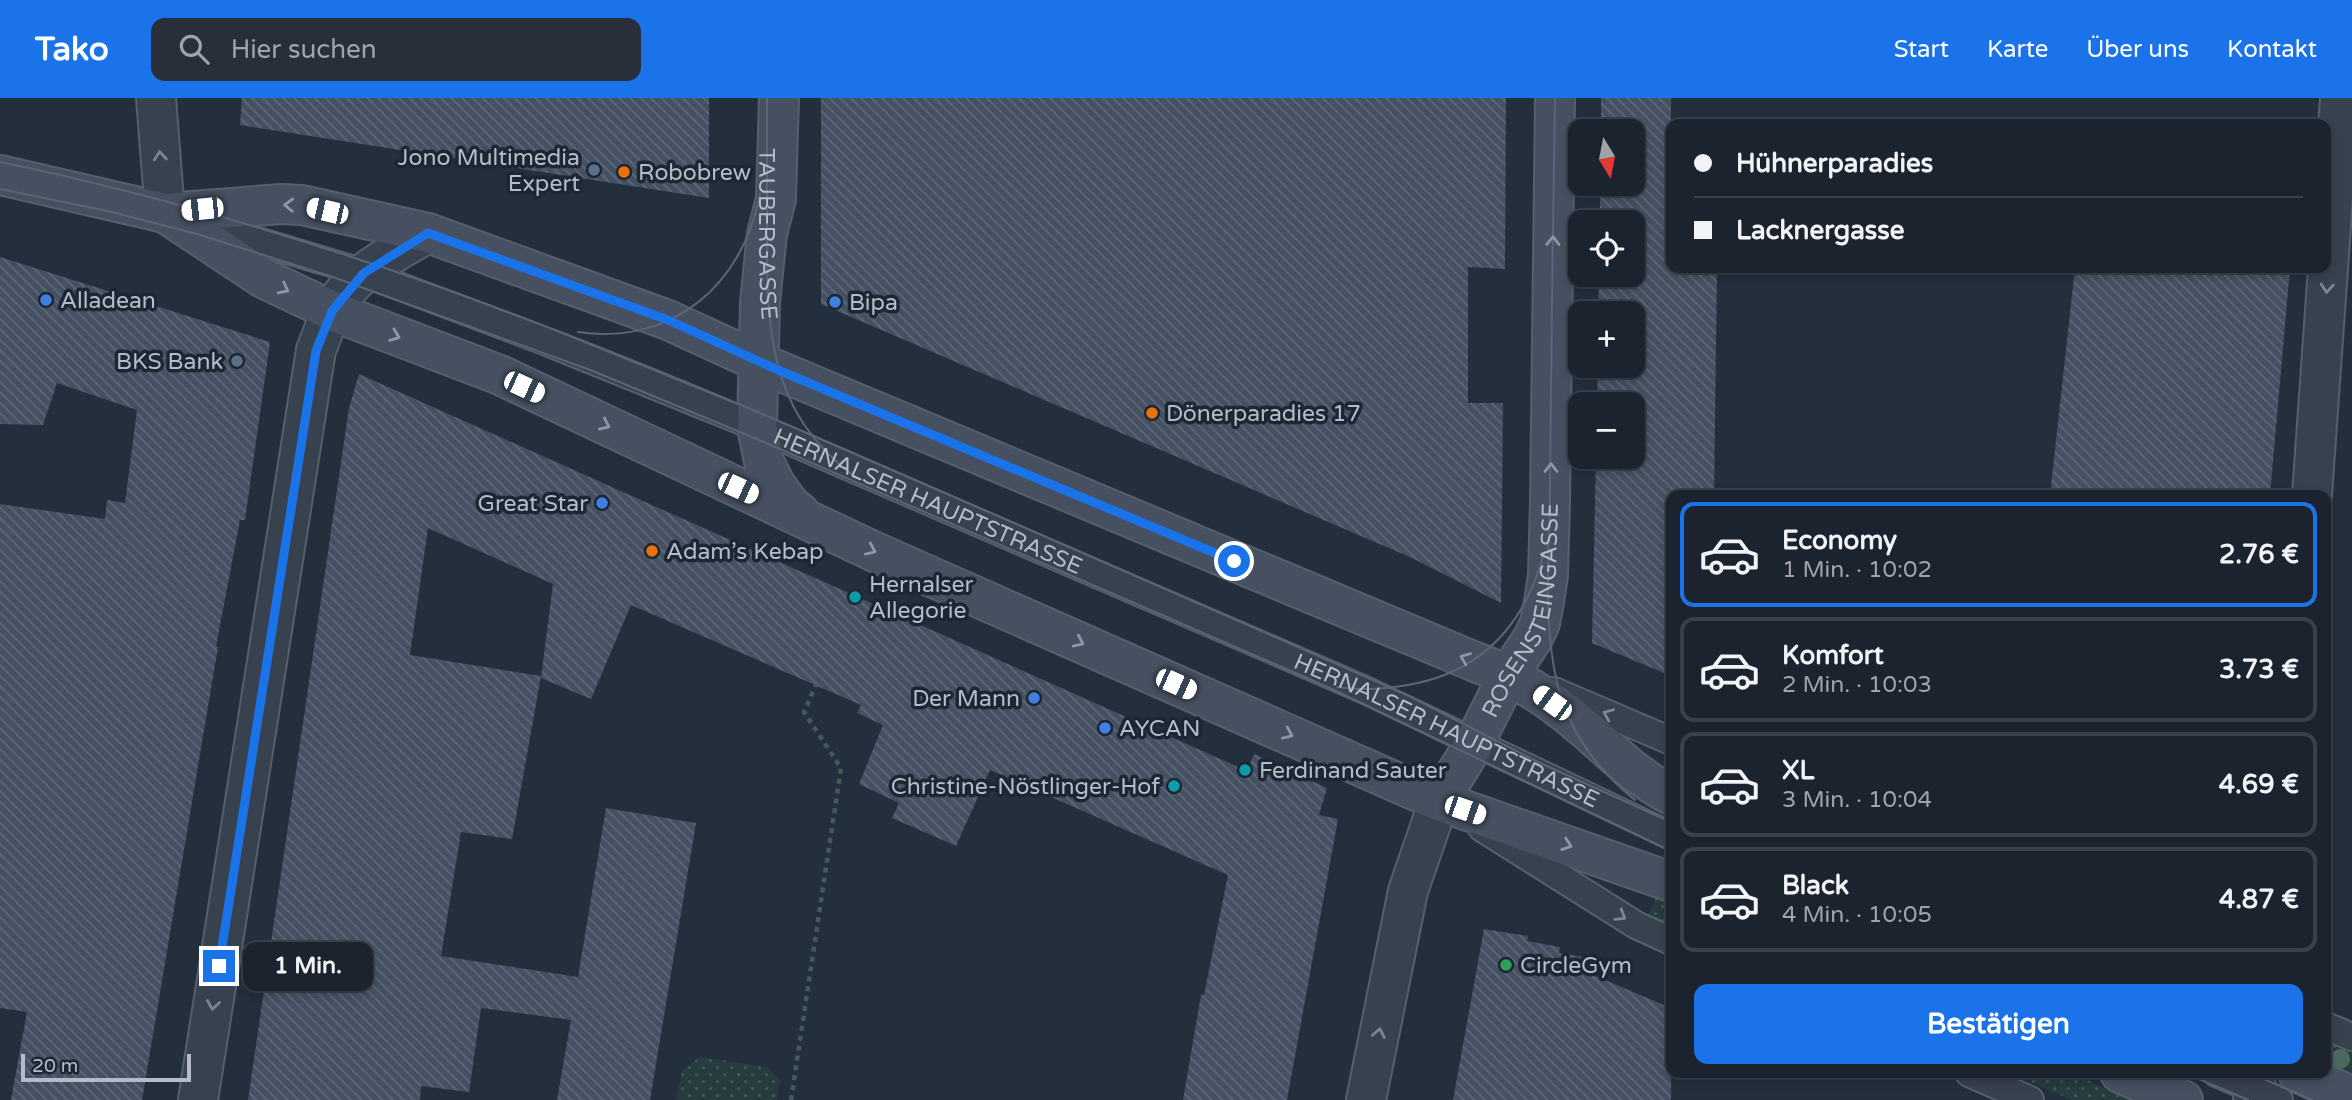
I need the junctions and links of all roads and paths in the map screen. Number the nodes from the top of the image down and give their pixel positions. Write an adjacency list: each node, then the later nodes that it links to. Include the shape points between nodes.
1 (156, 98): 6 (street, one-way to 1)
2 (779, 98): 12 (main road, TAUBERGASSE, via 776,199 767,234)
3 (1555, 98): 16 (main road, ROSENSTEINGASSE, one-way to 3, via 1540,623 1548,575)
4 (2340, 98): 7 (street, one-way to 7)
5 (0, 175): 6 (main road, HERNALSER HAUPTSTRASSE)
6 (165, 213): 8 (main road, HERNALSER HAUPTSTRASSE, one-way to 6, via 302,205); 9 (lane, HERNALSER HAUPTSTRASSE); 11 (main road, HERNALSER HAUPTSTRASSE, one-way to 11, via 263,278)
7 (2331, 226)
8 (428, 233): 9 (street); 12 (main road, HERNALSER HAUPTSTRASSE, via 668,320)
9 (364, 273): 11 (street); 13 (lane, HERNALSER HAUPTSTRASSE)
10 (2328, 273): 14 (street, one-way to 14)
11 (332, 311): 15 (main road, HERNALSER HAUPTSTRASSE, one-way to 15, via 500,375); 33 (street, one-way to 33, via 316,351)
12 (758, 360): 13 (main road, TAUBERGASSE); 16 (main road, HERNALSER HAUPTSTRASSE, one-way to 12)
13 (757, 427): 15 (main road, TAUBERGASSE, via 764,462 775,484); 19 (lane, HERNALSER HAUPTSTRASSE, via 1365,690)
14 (2312, 490)
15 (809, 521): 21 (main road, HERNALSER HAUPTSTRASSE, one-way to 21)
16 (1509, 674): 18 (lane, HERNALSER HAUPTSTRASSE, one-way to 16); 19 (main road, ROSENSTEINGASSE); 20 (main road, HERNALSER HAUPTSTRASSE, via 1567,714 1630,770)
17 (816, 685): 34 (path, via 804,712 841,768)
18 (1666, 739)
19 (1474, 744): 21 (main road, ROSENSTEINGASSE); 22 (lane, HERNALSER HAUPTSTRASSE)
20 (1666, 792)
21 (1439, 801): 23 (main road, HERNALSER HAUPTSTRASSE, one-way to 23); 24 (lane, HERNALSER HAUPTSTRASSE, one-way to 24, via 1636,925); 35 (street, ROSENSTEINGASSE, one-way to 21, via 1408,891)
22 (1666, 834)
23 (1666, 880)
24 (1666, 939)
25 (2331, 1028): 26 (lane)
26 (2352, 1037)
27 (1980, 1078): 36 (lane)
28 (2132, 1078): 37 (main road)
29 (2229, 1078): 31 (lane)
30 (2310, 1078): 32 (main road)
31 (2261, 1090)
32 (2352, 1096)
33 (198, 1100)
34 (791, 1100)
35 (1366, 1100)
36 (2030, 1100)
37 (2183, 1100)

